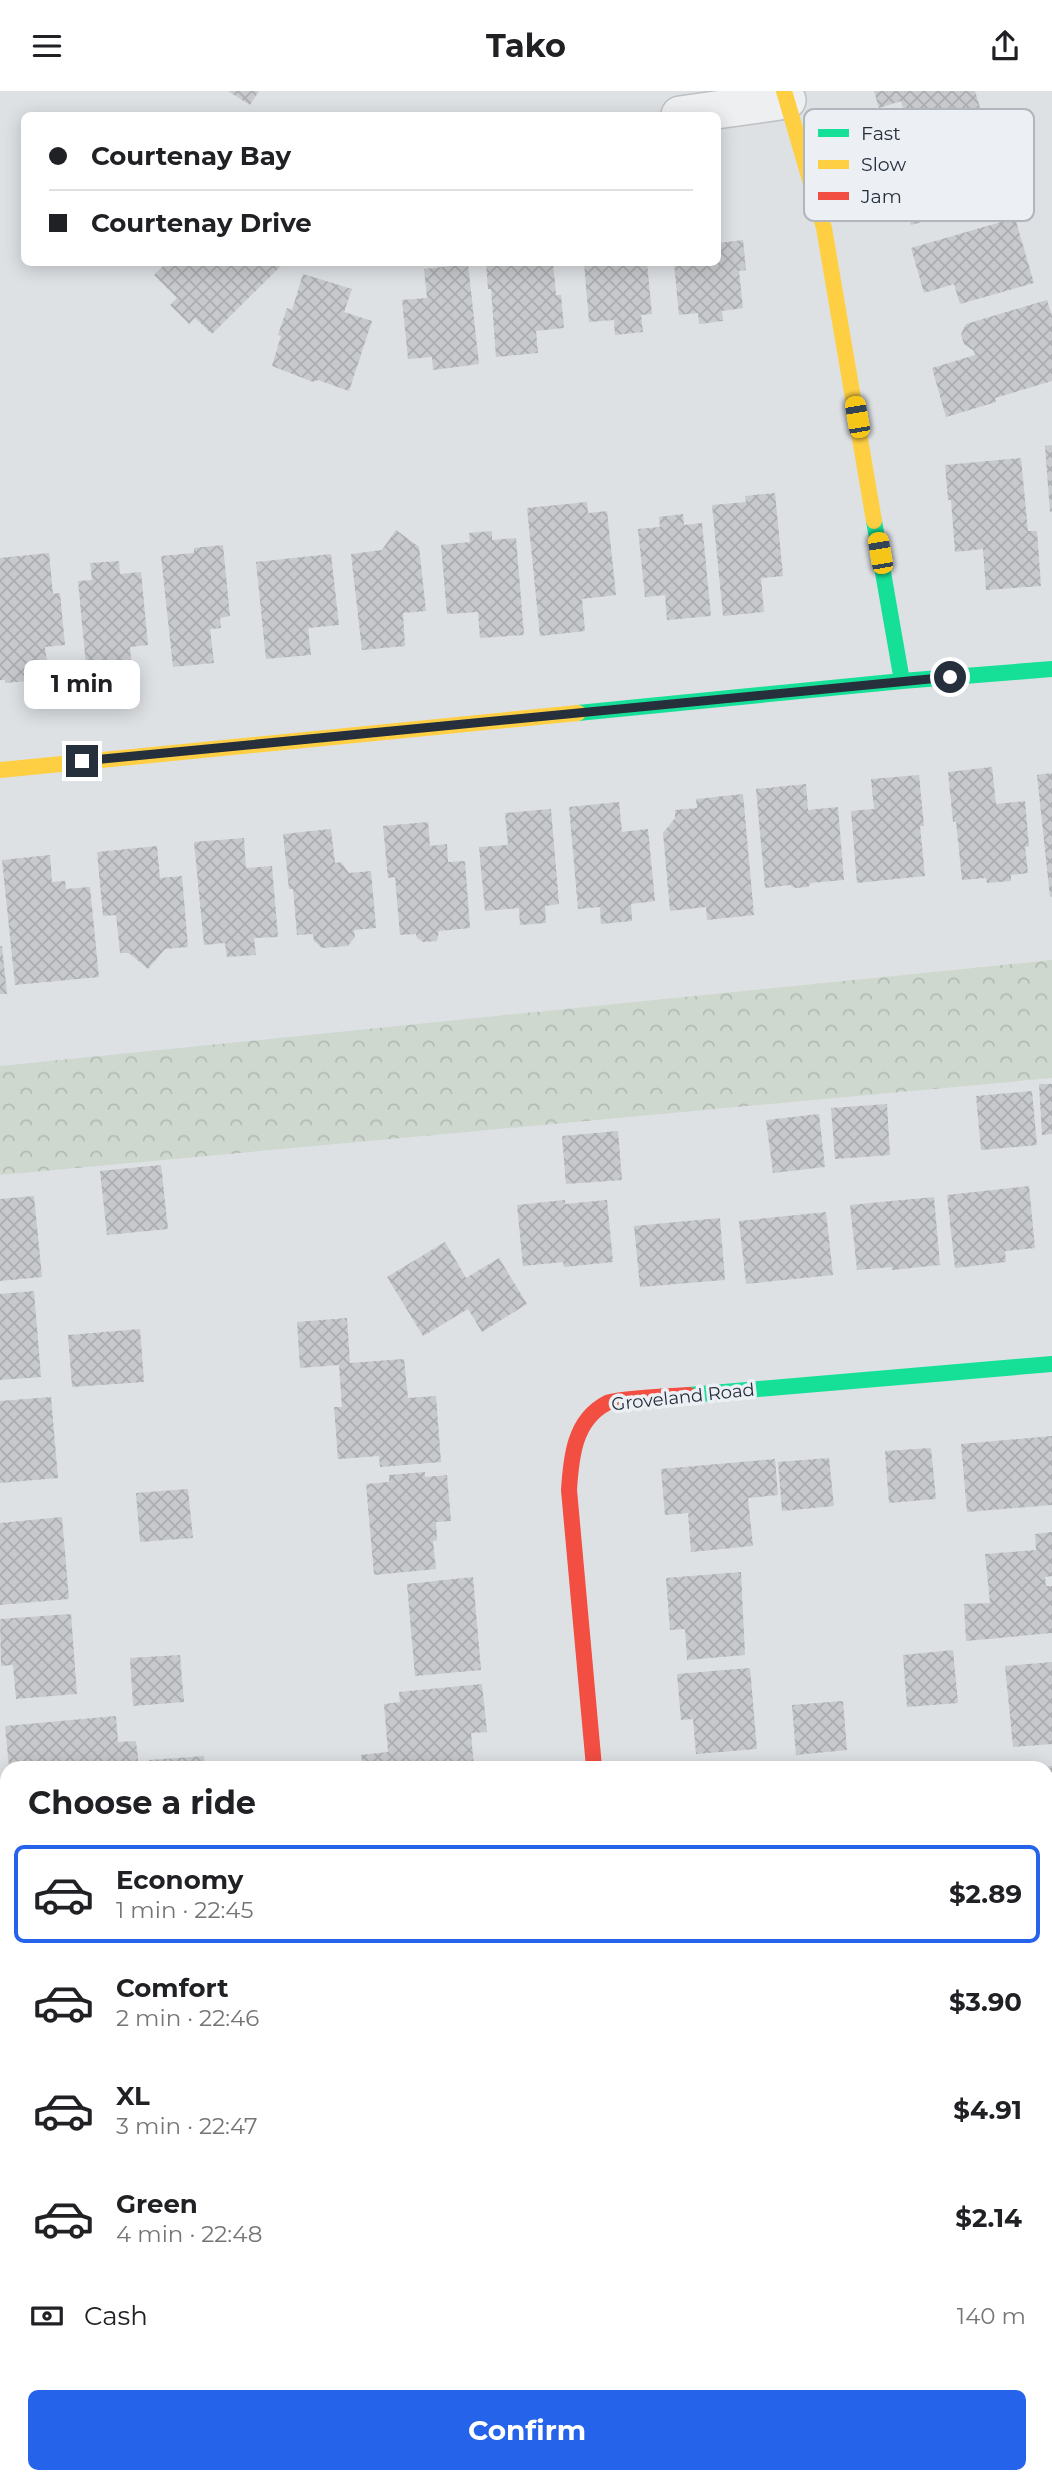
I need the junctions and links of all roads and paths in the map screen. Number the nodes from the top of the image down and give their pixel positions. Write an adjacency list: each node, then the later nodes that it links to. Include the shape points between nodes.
1 (785, 96): 2 (street); 3 (street)
2 (697, 112)
3 (804, 160)
4 (822, 221): 6 (street)
5 (1052, 669): 6 (street)
6 (901, 681): 7 (street)
7 (0, 769)
8 (1052, 1364): 9 (street, Groveland Road, via 608,1402 586,1419 572,1446 569,1490)
9 (593, 1761)

